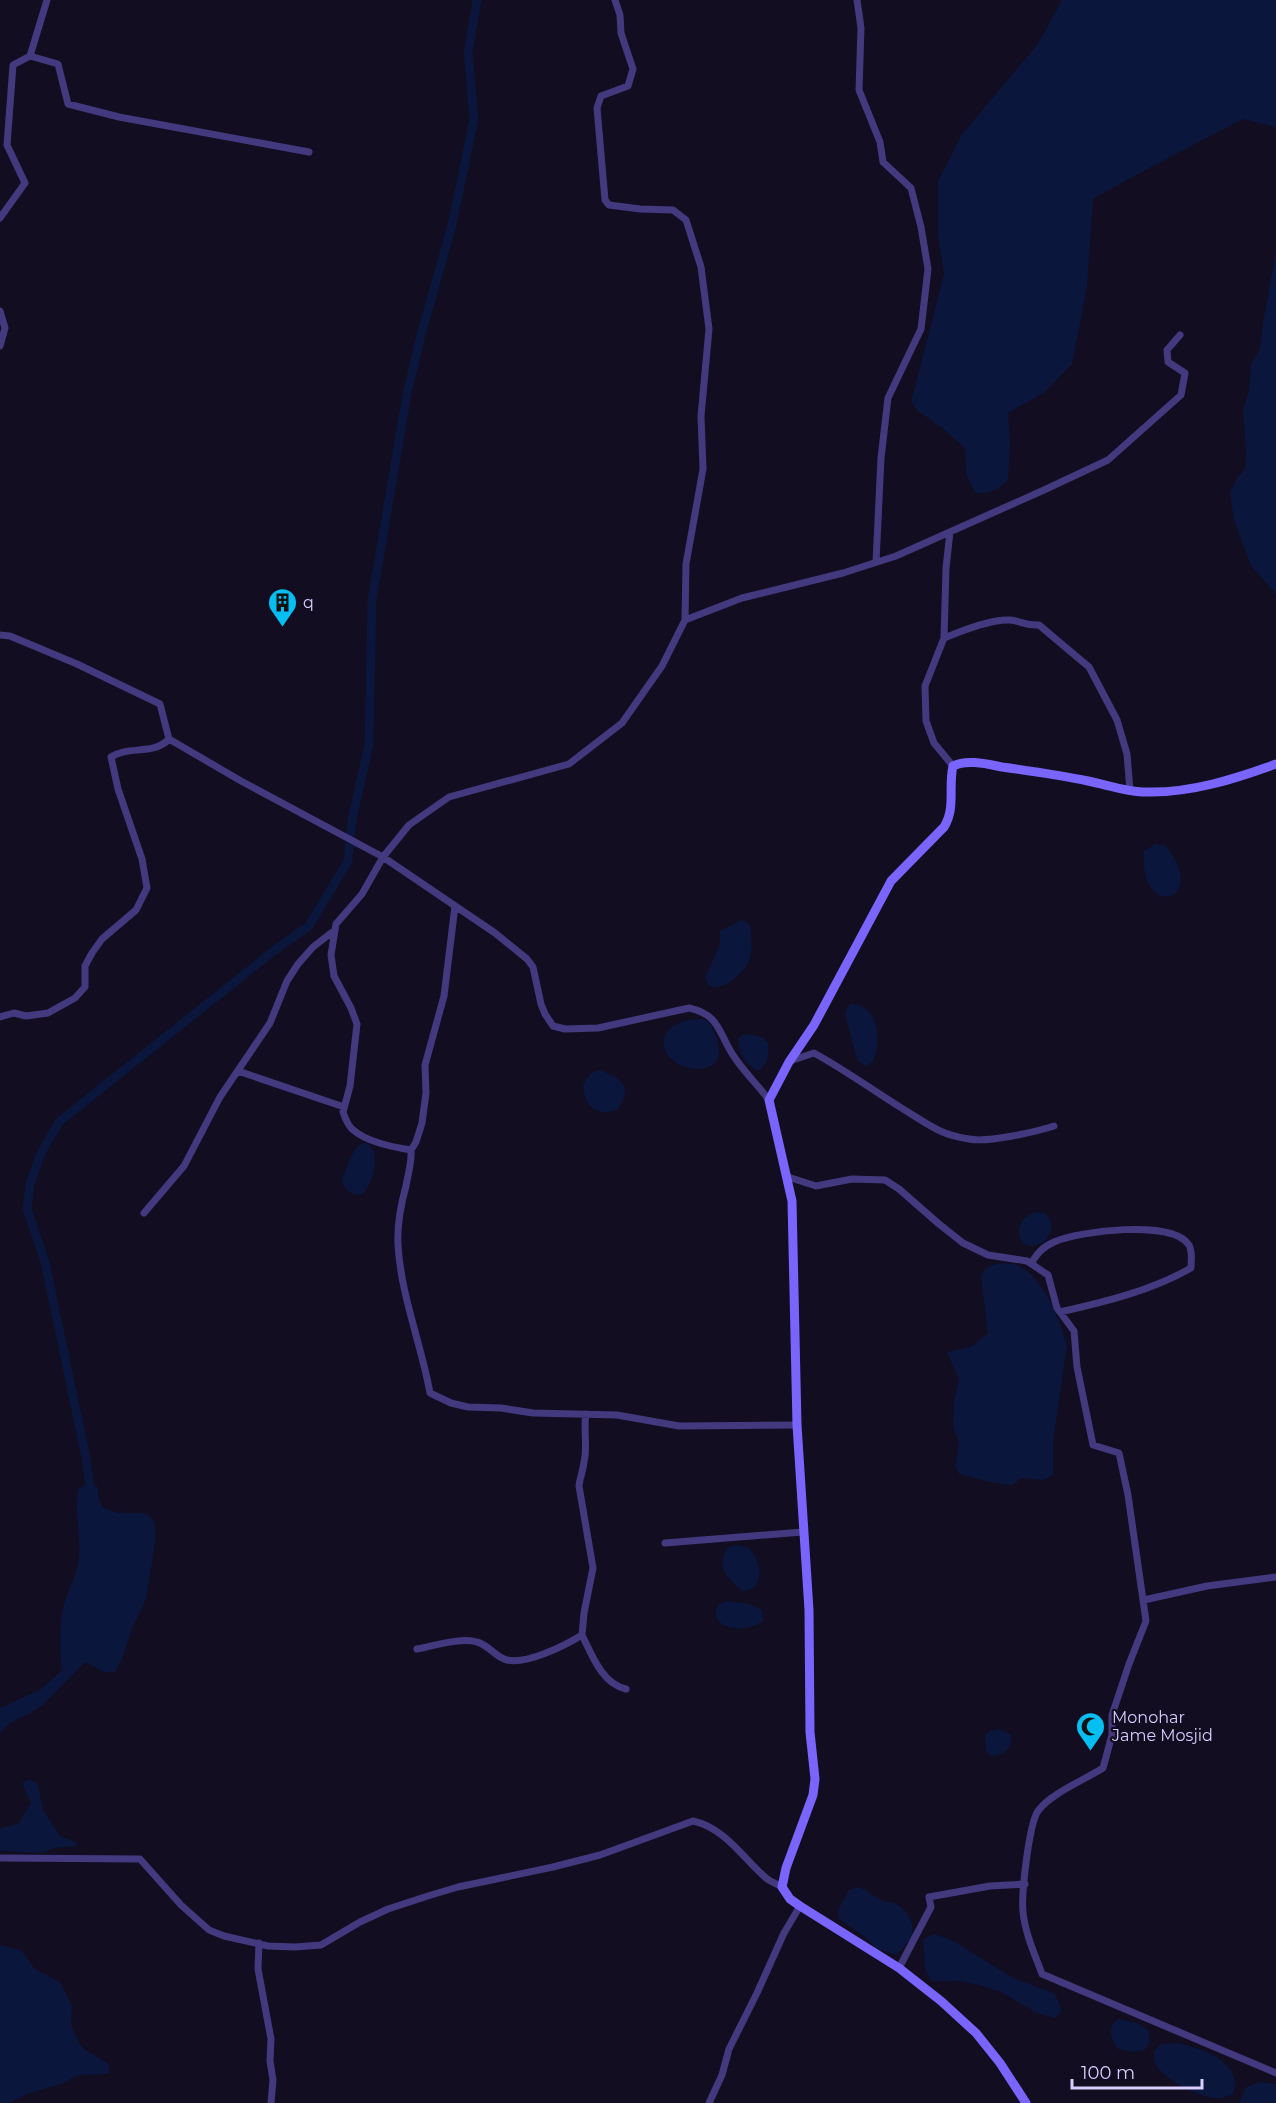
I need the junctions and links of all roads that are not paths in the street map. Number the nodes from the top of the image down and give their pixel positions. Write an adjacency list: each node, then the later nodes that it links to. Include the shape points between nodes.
1 (47, 0): 4 (street)
2 (615, 0): 12 (street, via 633,69 628,86 601,96 597,108 605,200 609,205 673,210 686,220 706,298 709,329 701,416 703,469 686,564)
3 (857, 0): 11 (street, via 861,28 859,90 880,142 883,162 911,188 928,269 921,329 888,398)
4 (30, 56): 5 (street, via 58,64 68,104); 6 (street, via 13,65 7,145 25,183)
5 (309, 152)
6 (0, 218)
7 (0, 311): 9 (street, via 4,328)
8 (1180, 335): 10 (street, via 1167,350 1168,362 1185,373 1181,395 1108,460)
9 (0, 346)
10 (950, 532): 11 (street); 14 (street)
11 (876, 562): 12 (street, via 742,598)
12 (685, 620): 19 (street, via 662,666 622,723 569,764 449,797 410,825)
13 (0, 634): 15 (street, via 77,664 160,704)
14 (944, 638): 17 (street, via 925,686 926,721 934,742); 18 (street, via 1011,620 1038,625 1051,634 1089,668 1117,720 1127,754)
15 (169, 739): 19 (street); 22 (street, via 155,749 119,752 111,757 147,888 136,910 92,952 85,966 85,987 75,998 48,1013)
16 (1276, 764): 18 (street, via 1196,788)
17 (953, 766): 18 (street, via 979,763); 23 (street, via 949,820 891,881 814,1025)
18 (1130, 791)
19 (383, 857): 20 (street); 21 (street)
20 (456, 906): 25 (street, via 527,959 545,1014 553,1026 598,1028 682,1009 703,1011 713,1019 732,1054); 28 (street, via 444,996 425,1065 422,1123)
21 (335, 930): 24 (street, via 298,964 270,1023); 26 (street, via 331,955 334,976 357,1024)
22 (0, 1017)
23 (789, 1062): 25 (street); 27 (street, via 814,1053 928,1126 971,1140)
24 (238, 1071): 26 (street); 30 (street, via 184,1166)
25 (770, 1100): 29 (street)
26 (344, 1107): 28 (street, via 350,1128 364,1137)
27 (1054, 1126)
28 (411, 1150): 33 (street, via 398,1242 400,1269 430,1393 468,1407)
29 (788, 1177): 31 (street, via 816,1186 852,1179 885,1180 963,1243 988,1255); 34 (street, via 792,1202)
30 (144, 1213)
31 (1031, 1264): 32 (street, via 1048,1275); 32 (street, via 1043,1248 1075,1236 1142,1229 1172,1233 1188,1243 1191,1268 1171,1280)
32 (1060, 1312): 38 (street, via 1074,1331 1093,1445 1119,1453)
33 (586, 1414): 34 (street, via 679,1426); 39 (street, via 585,1462 579,1486 593,1568)
34 (796, 1425): 35 (street)
35 (802, 1532): 36 (street); 44 (street, via 815,1779)
36 (665, 1543)
37 (1276, 1577): 38 (street)
38 (1144, 1600): 43 (street, via 1146,1621 1112,1715 1112,1735 1103,1768 1051,1798 1036,1813)
39 (582, 1635): 40 (street, via 554,1650 518,1661 505,1660 477,1642); 41 (street, via 605,1677)
40 (417, 1649)
41 (626, 1689)
42 (0, 1858): 46 (street, via 140,1859 209,1930)
43 (1025, 1884): 47 (street, via 929,1897 931,1907); 48 (street, via 1023,1912 1042,1974)
44 (782, 1887): 45 (street); 46 (street, via 767,1879 722,1835 693,1821 600,1855 458,1887 388,1909 321,1945)
45 (800, 1906): 47 (street); 50 (street, via 729,2049)
46 (258, 1943): 49 (street, via 258,1969 271,2039)
47 (899, 1968): 51 (street, via 976,2032)
48 (1276, 2073)
49 (271, 2103)
50 (709, 2103)
51 (1026, 2103)

